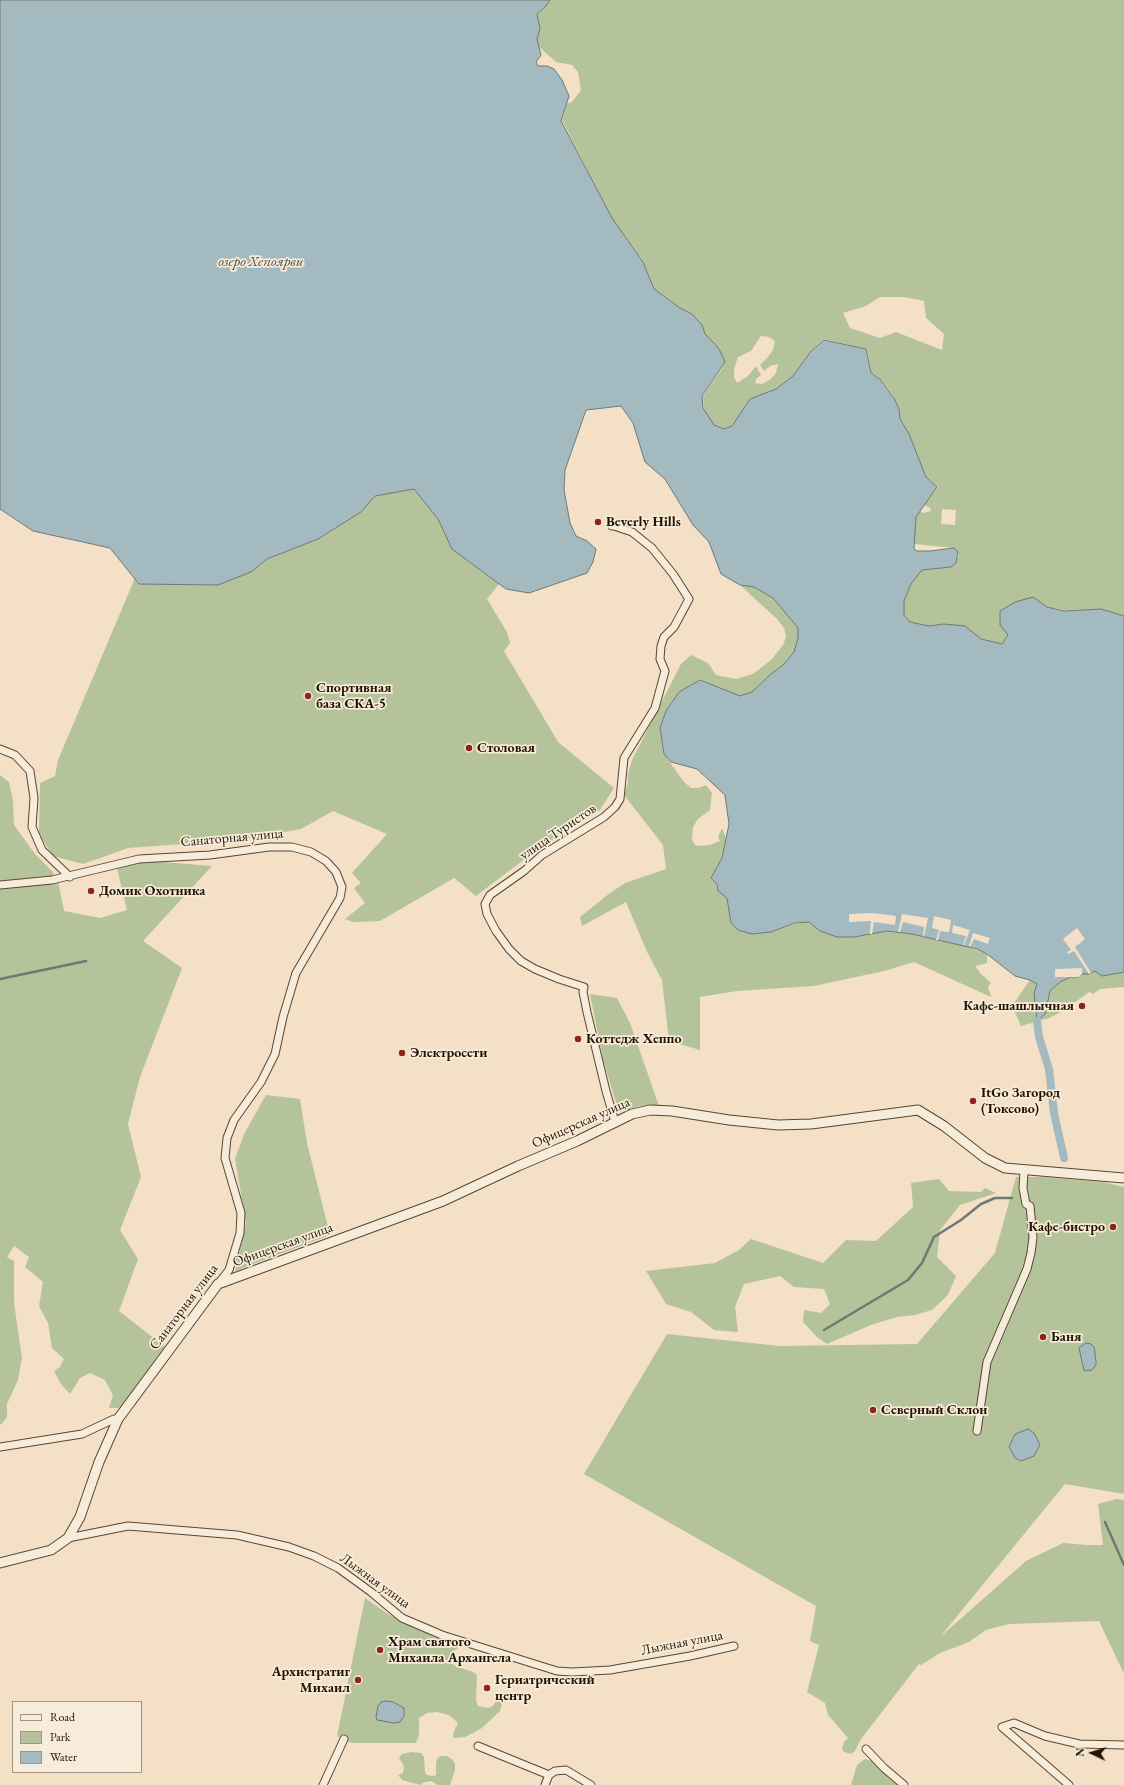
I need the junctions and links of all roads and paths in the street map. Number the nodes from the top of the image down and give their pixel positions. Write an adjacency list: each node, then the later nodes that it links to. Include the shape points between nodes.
1 (612, 526): 5 (street, улица Туристов, via 632,532 652,548 689,599 674,627 664,637 661,646 660,659 665,671 655,708 624,758 620,799 615,807 604,817 542,855 490,895 485,904 487,914 509,949 521,961 553,977 584,987 589,1019)
2 (0, 749): 3 (street, via 15,755 30,771 34,798 32,827 42,850)
3 (70, 877): 4 (street, Санаторная улица); 8 (street, Санаторная улица, via 139,858 210,855 269,847 292,847 311,852 326,861 336,872 342,887 333,913 296,973 275,1054 260,1082 234,1120 227,1138 225,1158 241,1214 240,1233 229,1270)
4 (0, 885)
5 (615, 1122): 6 (street, Офицерская улица, via 632,1114 650,1110 778,1125 811,1124 918,1110 944,1126 984,1158 1005,1168); 8 (street, Офицерская улица, via 443,1201)
6 (1028, 1171): 7 (street, Офицерская улица); 10 (street, via 1023,1188 1026,1204 1030,1206 1033,1237 1031,1253 1027,1270 987,1362)
7 (1124, 1178)
8 (218, 1284): 9 (street, Санаторная улица)
9 (118, 1419): 11 (street, via 82,1434); 12 (street, Санаторная улица, via 99,1462 80,1517)
10 (977, 1431)
11 (0, 1446)
12 (68, 1538): 13 (street, Санаторная улица, via 51,1550); 14 (street, Лыжная улица, via 128,1526 237,1535 289,1547 338,1568 372,1592 402,1618 442,1635 557,1671 610,1670)
13 (0, 1563)
14 (734, 1646)
15 (344, 1739): 20 (street)
16 (1124, 1745): 24 (street, via 1078,1744 1045,1736 1014,1724 1002,1727)
17 (478, 1746): 19 (street)
18 (866, 1749): 23 (street)
19 (549, 1775): 21 (street); 22 (street, via 555,1771 566,1770)
20 (322, 1785)
21 (545, 1785)
22 (591, 1785)
23 (904, 1785)
24 (1069, 1785)

